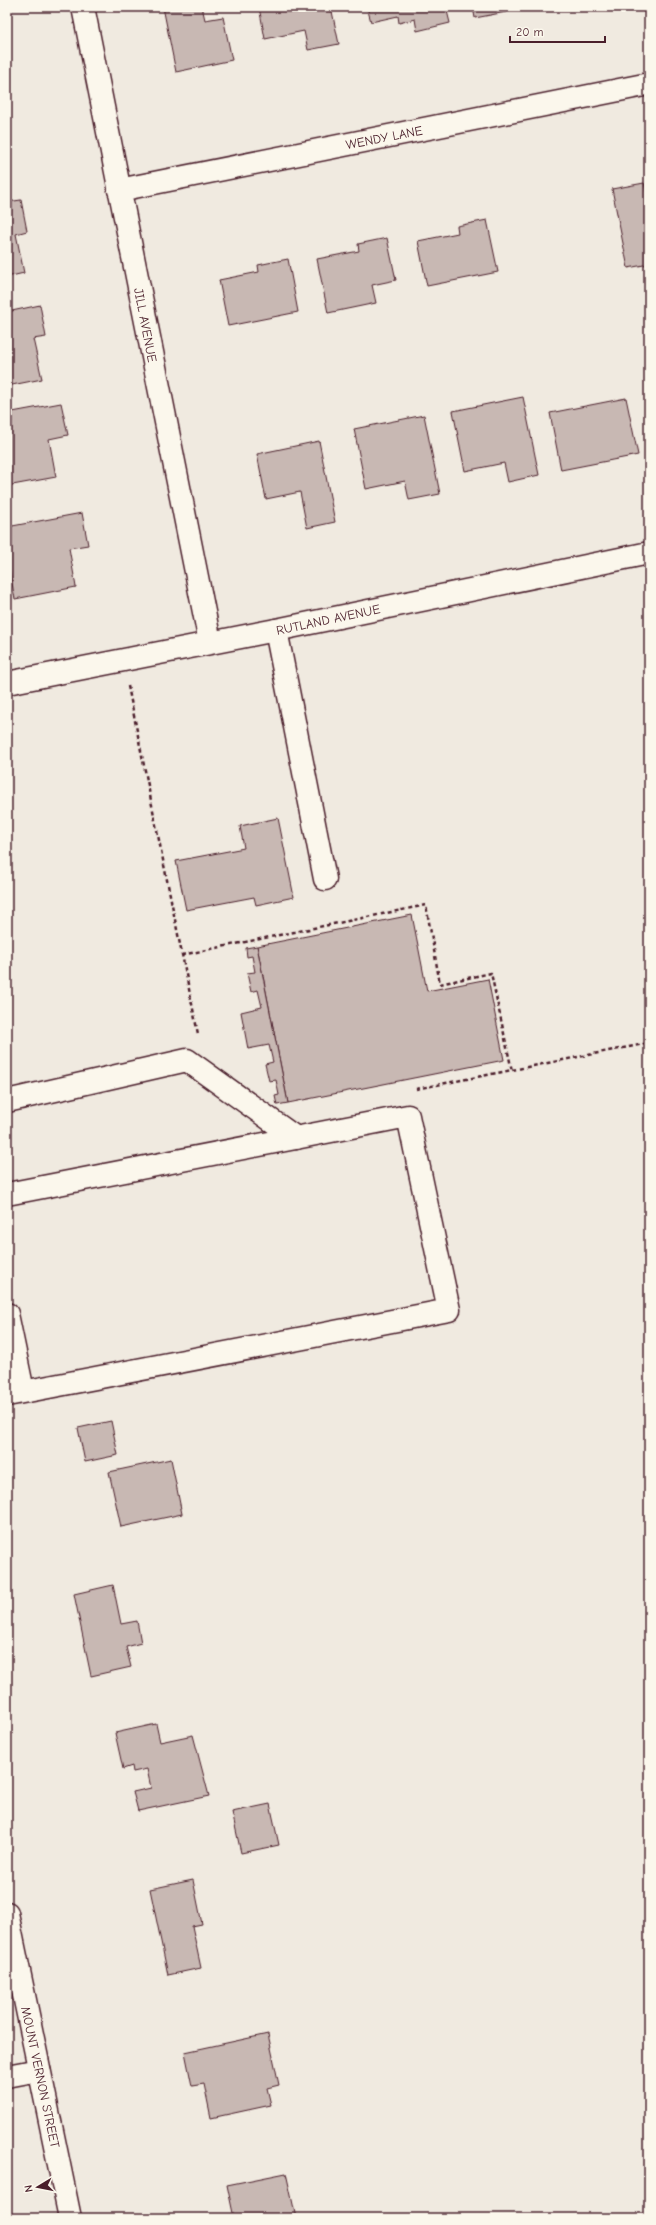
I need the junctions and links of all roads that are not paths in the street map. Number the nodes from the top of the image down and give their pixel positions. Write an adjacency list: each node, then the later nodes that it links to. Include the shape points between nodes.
1 (83, 7): 3 (street, JILL AVENUE)
2 (649, 84): 3 (street, WENDY LANE)
3 (119, 190): 6 (street, JILL AVENUE)
4 (649, 553): 5 (street, RUTLAND AVENUE)
5 (276, 630): 6 (street, RUTLAND AVENUE); 8 (street)
6 (210, 642): 7 (street, RUTLAND AVENUE)
7 (7, 683)
8 (325, 879)
9 (7, 1102): 10 (street, via 187,1060)
10 (296, 1138): 11 (street); 13 (street, via 408,1116 449,1310)
11 (7, 1194)
12 (7, 1314): 13 (street)
13 (15, 1393)
14 (7, 1913): 15 (street, MOUNT VERNON STREET)
15 (39, 2070): 16 (street); 17 (street, MOUNT VERNON STREET)
16 (7, 2076)
17 (70, 2218)

